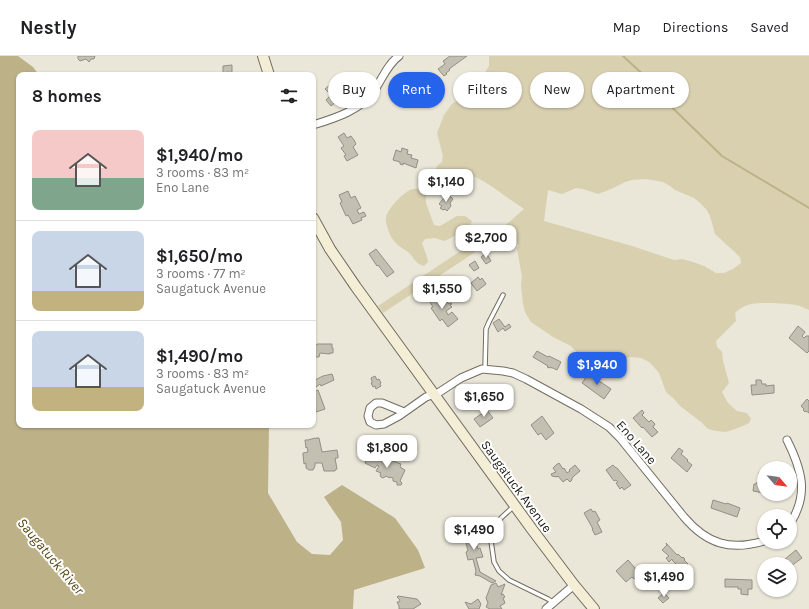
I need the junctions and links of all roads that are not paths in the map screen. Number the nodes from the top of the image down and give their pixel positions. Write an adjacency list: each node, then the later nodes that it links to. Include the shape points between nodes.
1 (263, 56): 3 (main road)
2 (399, 56): 4 (street, via 368,99 335,119)
3 (268, 72)
4 (316, 124)
5 (316, 223): 8 (main road, Saugatuck Avenue, via 356,287)
6 (503, 295): 7 (lane, via 486,329)
7 (485, 369): 8 (street, Eno Lane, via 461,378); 13 (street, Eno Lane, via 508,372 526,378 581,408 609,427 693,528 705,536 732,545 744,546)
8 (434, 394): 9 (street, Eno Lane); 11 (main road, Saugatuck Avenue)
9 (404, 412): 9 (street, Eno Lane, via 384,424 376,425 370,422 368,416 370,408 376,403)
10 (787, 440): 12 (street, via 803,477 804,496)
11 (514, 505): 14 (main road, Saugatuck Avenue); 15 (lane, via 490,534 494,562 509,580)
12 (797, 514)
13 (757, 543)
14 (574, 585): 15 (street); 16 (main road, Saugatuck Avenue)
15 (554, 603): 17 (street)
16 (592, 608)
17 (546, 609)

